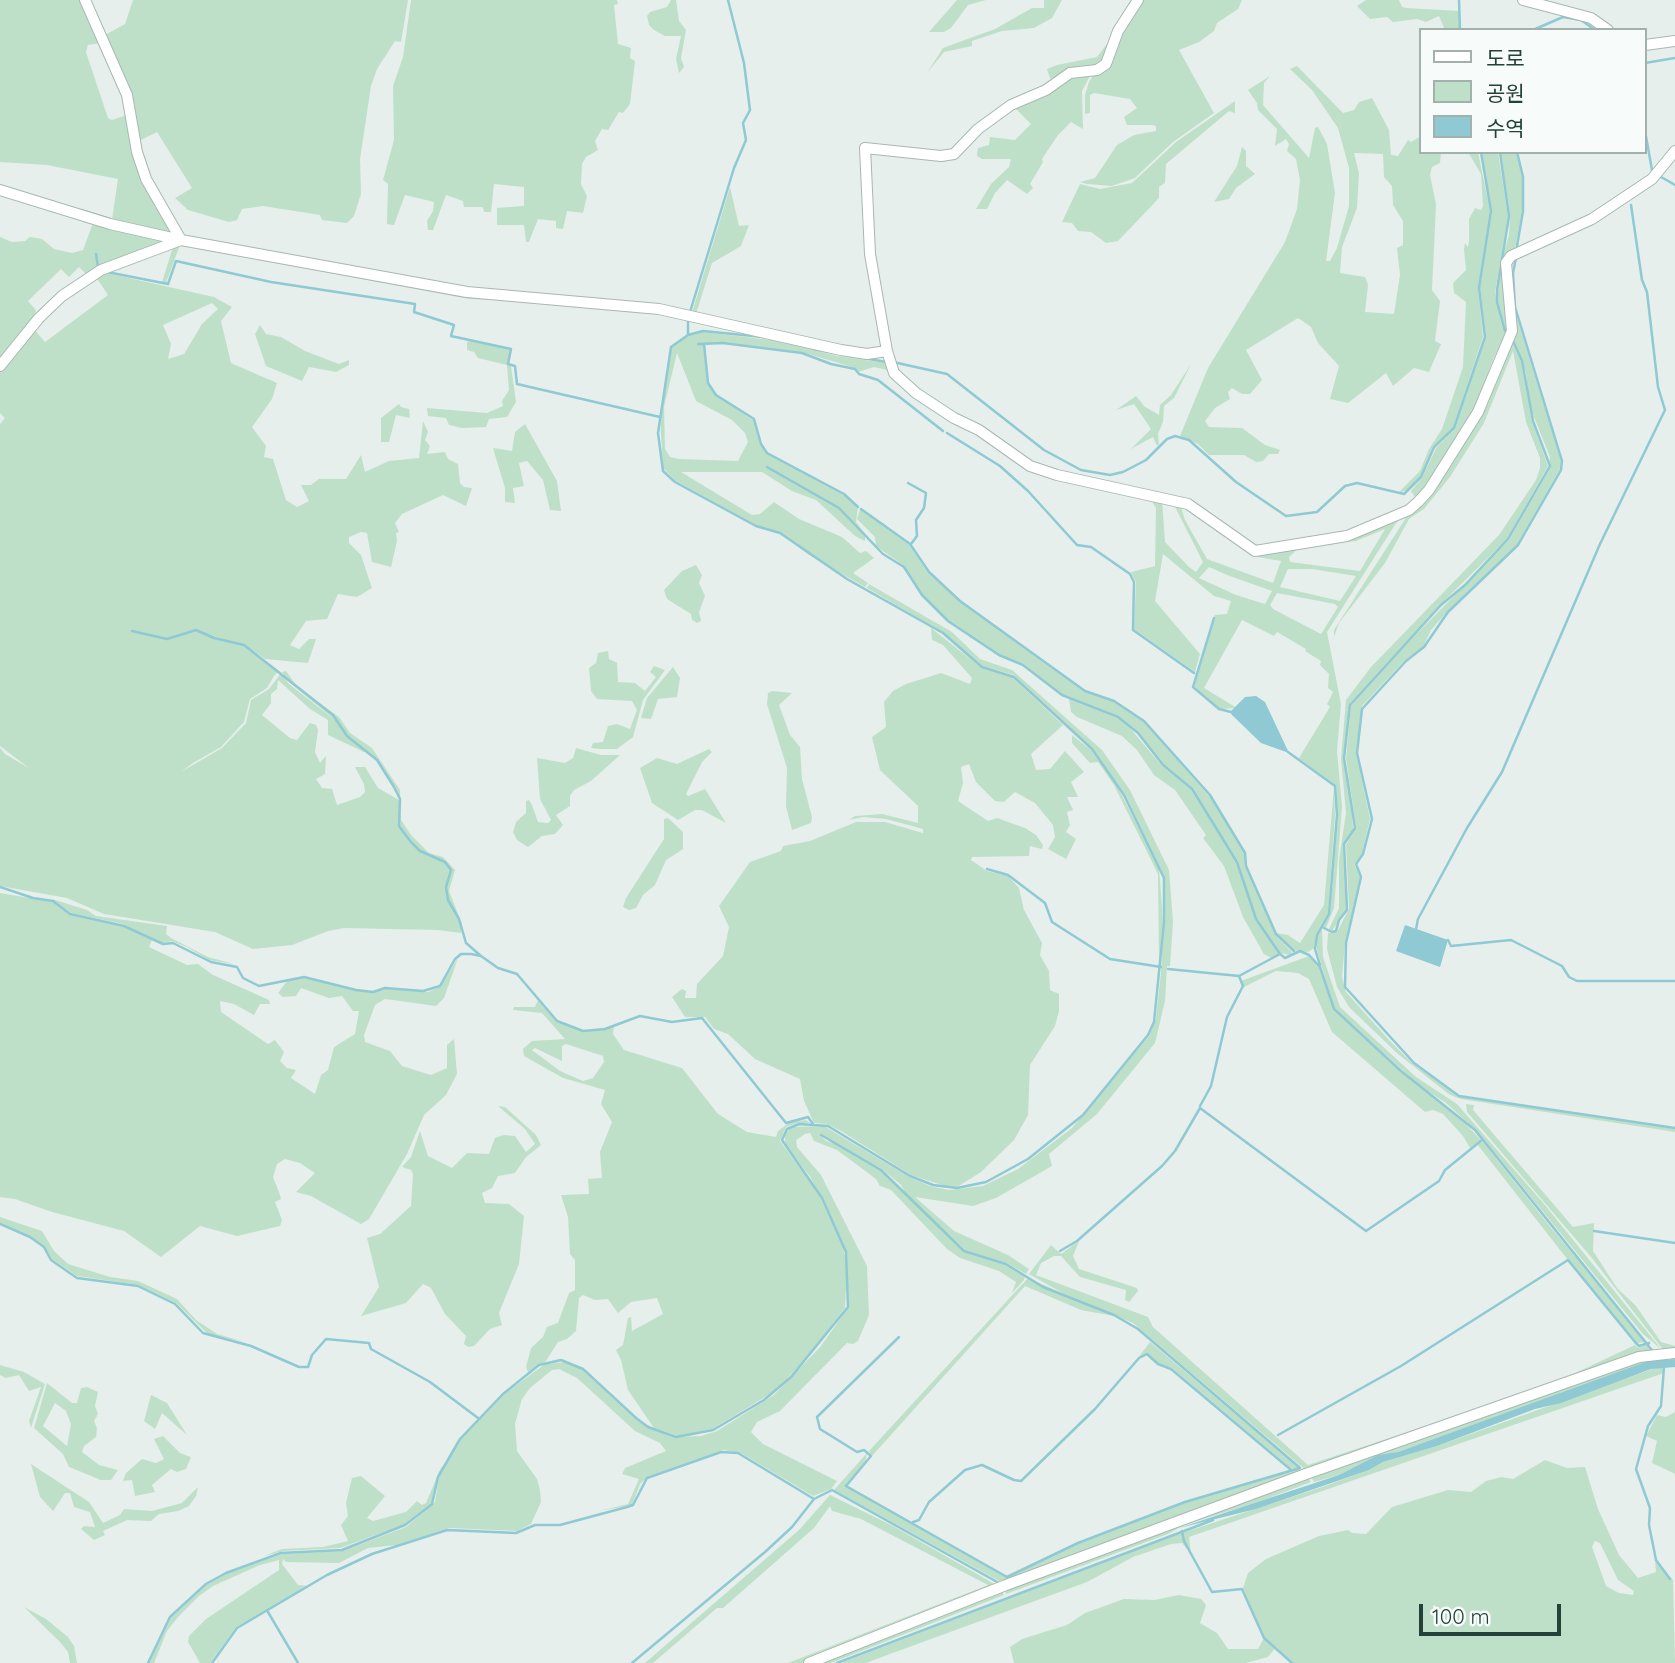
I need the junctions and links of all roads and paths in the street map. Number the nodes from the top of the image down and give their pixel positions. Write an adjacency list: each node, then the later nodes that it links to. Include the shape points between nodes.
1 (85, 0): 9 (street, via 127,95 146,179)
2 (1138, 0): 10 (street, via 1118,31 1106,64 1097,70 1070,73 1046,90 1011,105 954,154 865,148 871,265)
3 (1523, 0): 4 (street, via 1591,18)
4 (1605, 28)
5 (1675, 41): 6 (street)
6 (1647, 45)
7 (1675, 151): 10 (street, via 1652,179 1592,219 1511,256 1506,274 1512,331 1478,412 1418,502 1347,536 1255,551 1188,504 1030,466 916,393 894,373)
8 (0, 190): 9 (street)
9 (181, 240): 10 (street, via 467,292 659,309 841,350); 11 (street, via 101,270 62,296)
10 (887, 351)
11 (0, 366)
12 (1675, 1353): 13 (street, via 1655,1353 1194,1516)
13 (809, 1663)

